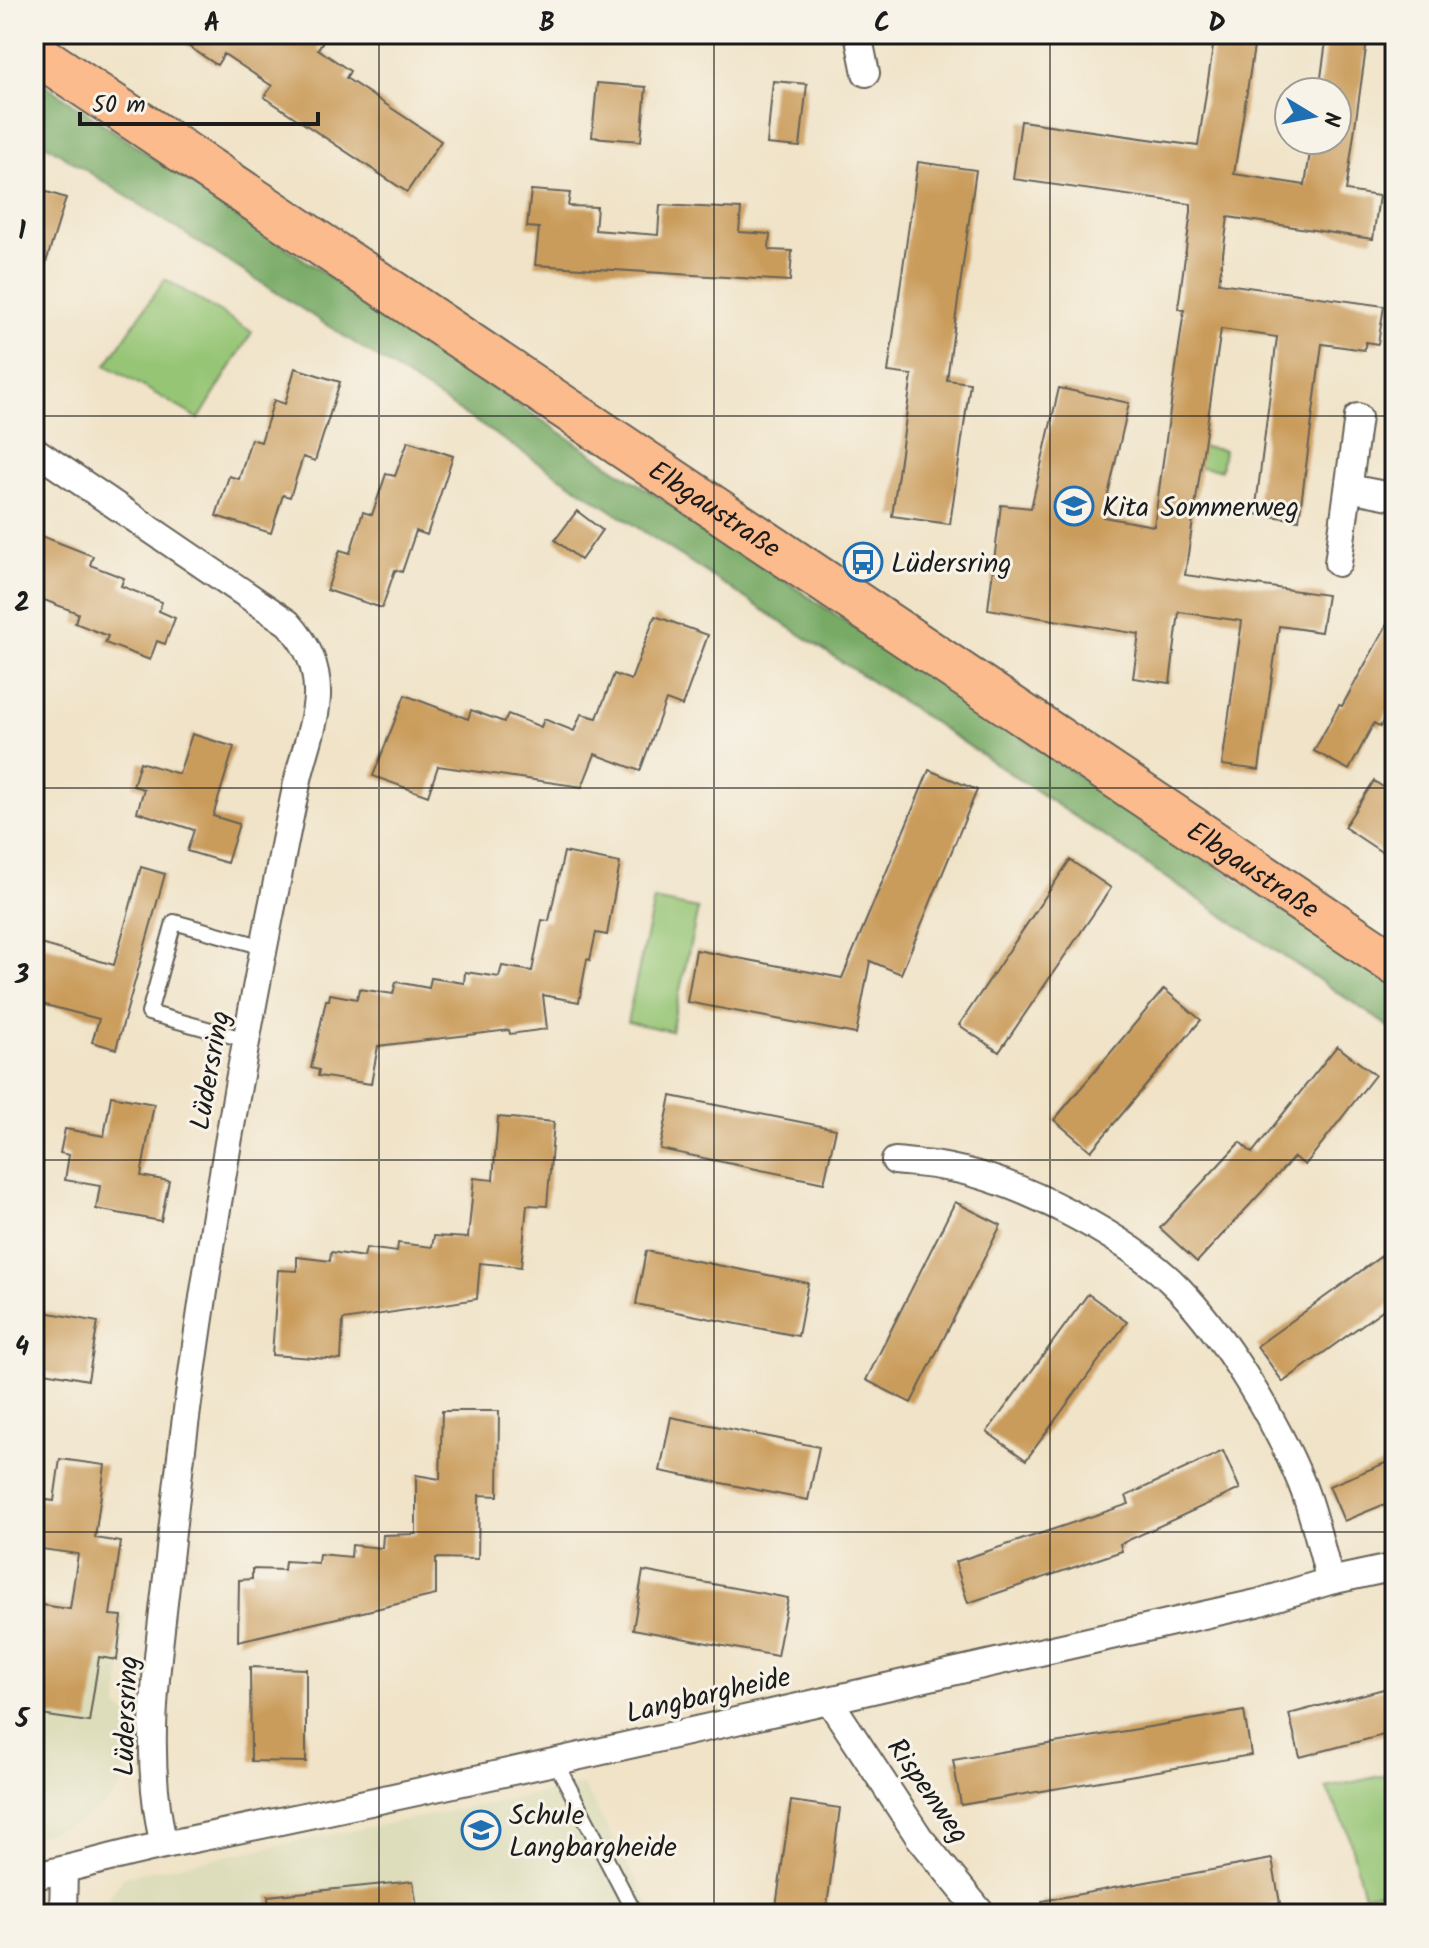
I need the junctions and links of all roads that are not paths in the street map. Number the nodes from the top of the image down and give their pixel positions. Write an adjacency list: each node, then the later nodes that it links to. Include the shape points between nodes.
1 (858, 34): 3 (street)
2 (34, 52): 10 (main road, Elbgaustraße)
3 (866, 73)
4 (1358, 417): 6 (street)
5 (34, 450): 9 (street, Lüdersring, via 288,623 305,642 315,669 317,698)
6 (1349, 488): 7 (street); 8 (street)
7 (1395, 497)
8 (1338, 563)
9 (264, 947): 11 (street, Lüdersring); 11 (lane, via 174,922 149,1013)
10 (1395, 964)
11 (247, 1040): 17 (street, Lüdersring, via 181,1444 153,1716 153,1780)
12 (895, 1161): 14 (street, via 963,1171 1025,1193 1121,1242 1178,1288 1211,1327 1267,1412 1301,1483)
13 (1395, 1567): 14 (street, Langbargheide)
14 (1330, 1581): 15 (street, Langbargheide, via 1257,1603)
15 (829, 1700): 16 (street, Langbargheide); 22 (street, Rispenweg, via 919,1837)
16 (555, 1761): 17 (street, Langbargheide); 21 (lane)
17 (164, 1845): 18 (street, Langbargheide)
18 (64, 1870): 19 (street, Langbargheide); 20 (street)
19 (34, 1876)
20 (63, 1914)
21 (635, 1914)
22 (982, 1914)

